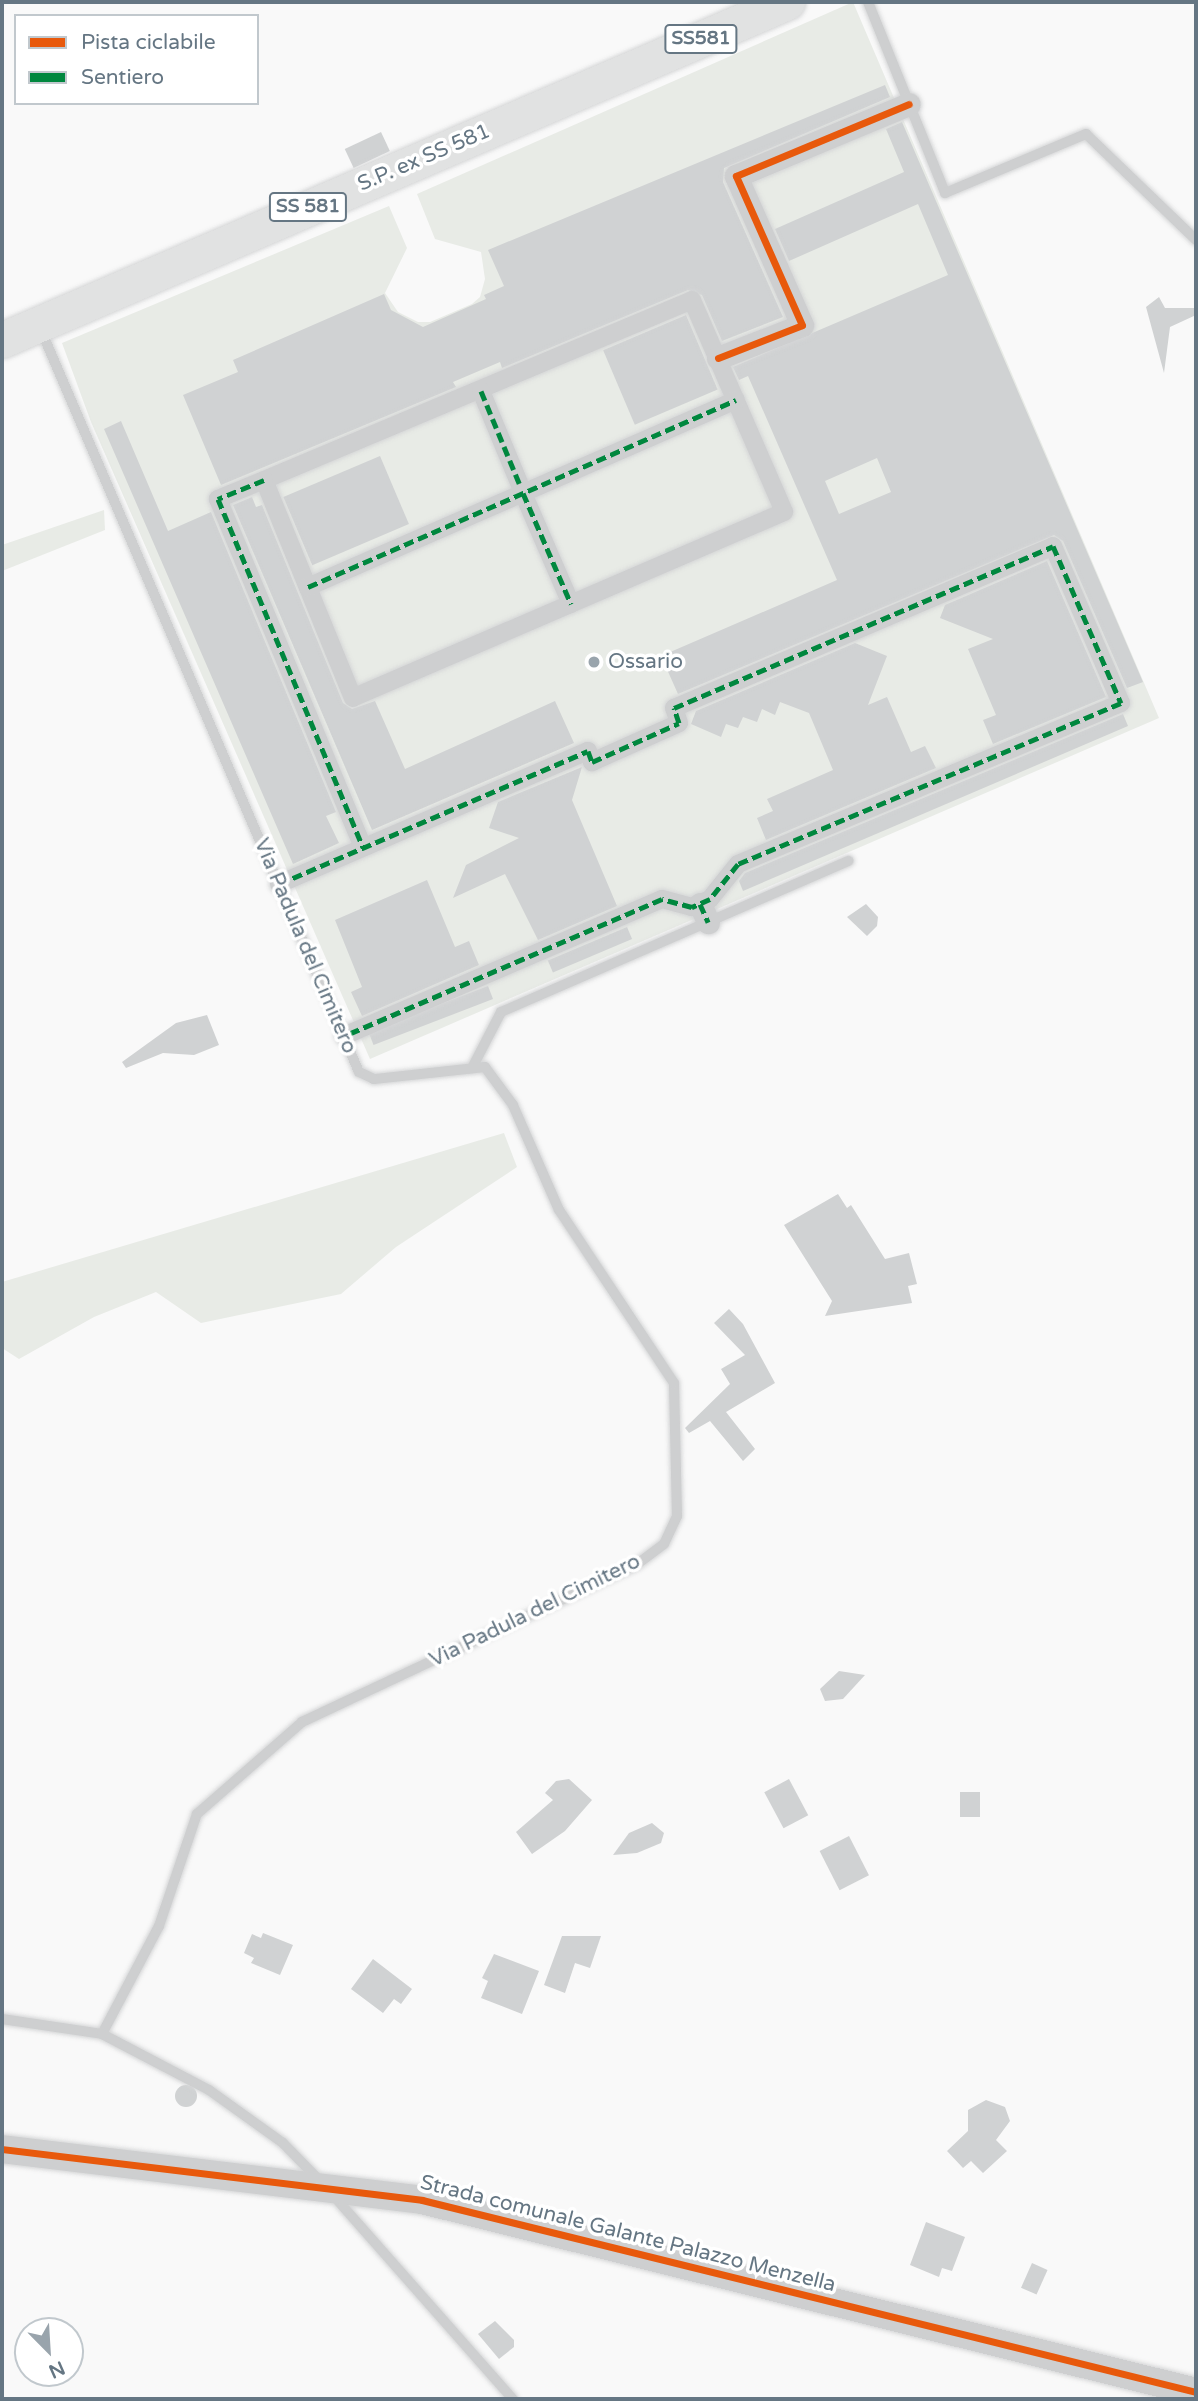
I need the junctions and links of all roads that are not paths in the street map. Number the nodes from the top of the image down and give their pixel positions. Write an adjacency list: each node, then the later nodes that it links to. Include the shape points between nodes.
1 (787, 2): 3 (main road, SS581)
2 (868, 2): 4 (lane)
3 (615, 75): 6 (main road, S.P. ex SS 581 / SS 581)
4 (909, 104): 5 (lane, via 945,193 1086,134); 8 (street, via 736,176 802,325)
5 (1196, 240)
6 (38, 324): 7 (main road, S.P. ex SS 581 / SS 581); 17 (lane, Via Padula del Cimitero)
7 (2, 340)
8 (718, 358): 9 (street, via 692,300); 10 (street)
9 (481, 391): 11 (street); 12 (street)
10 (736, 400): 12 (street); 14 (street, via 784,512)
11 (264, 480): 13 (street); 15 (street, via 218,499)
12 (521, 489): 13 (street); 14 (street)
13 (308, 587): 14 (street, via 353,698)
14 (571, 604)
15 (363, 847): 17 (street); 18 (street, via 588,751 592,762 678,723 674,708 1054,545 1121,703 738,864)
16 (849, 861): 18 (lane)
17 (279, 884): 19 (lane, Via Padula del Cimitero)
18 (704, 913): 19 (street, via 662,899); 20 (lane, via 502,1012)
19 (344, 1036): 20 (lane, Via Padula del Cimitero, via 359,1072 374,1079)
20 (472, 1068): 22 (lane, Via Padula del Cimitero, via 485,1067 513,1105 559,1210 674,1383 677,1516 664,1544 636,1565 302,1722 197,1814 159,1926)
21 (2, 2019): 22 (lane)
22 (102, 2034): 24 (lane, via 209,2090 283,2143)
23 (2, 2149): 24 (street, Strada comunale Galante Palazzo Menzella)
24 (326, 2188): 25 (street, Strada comunale Galante Palazzo Menzella, via 422,2200); 26 (lane)
25 (1196, 2392)
26 (513, 2399)

